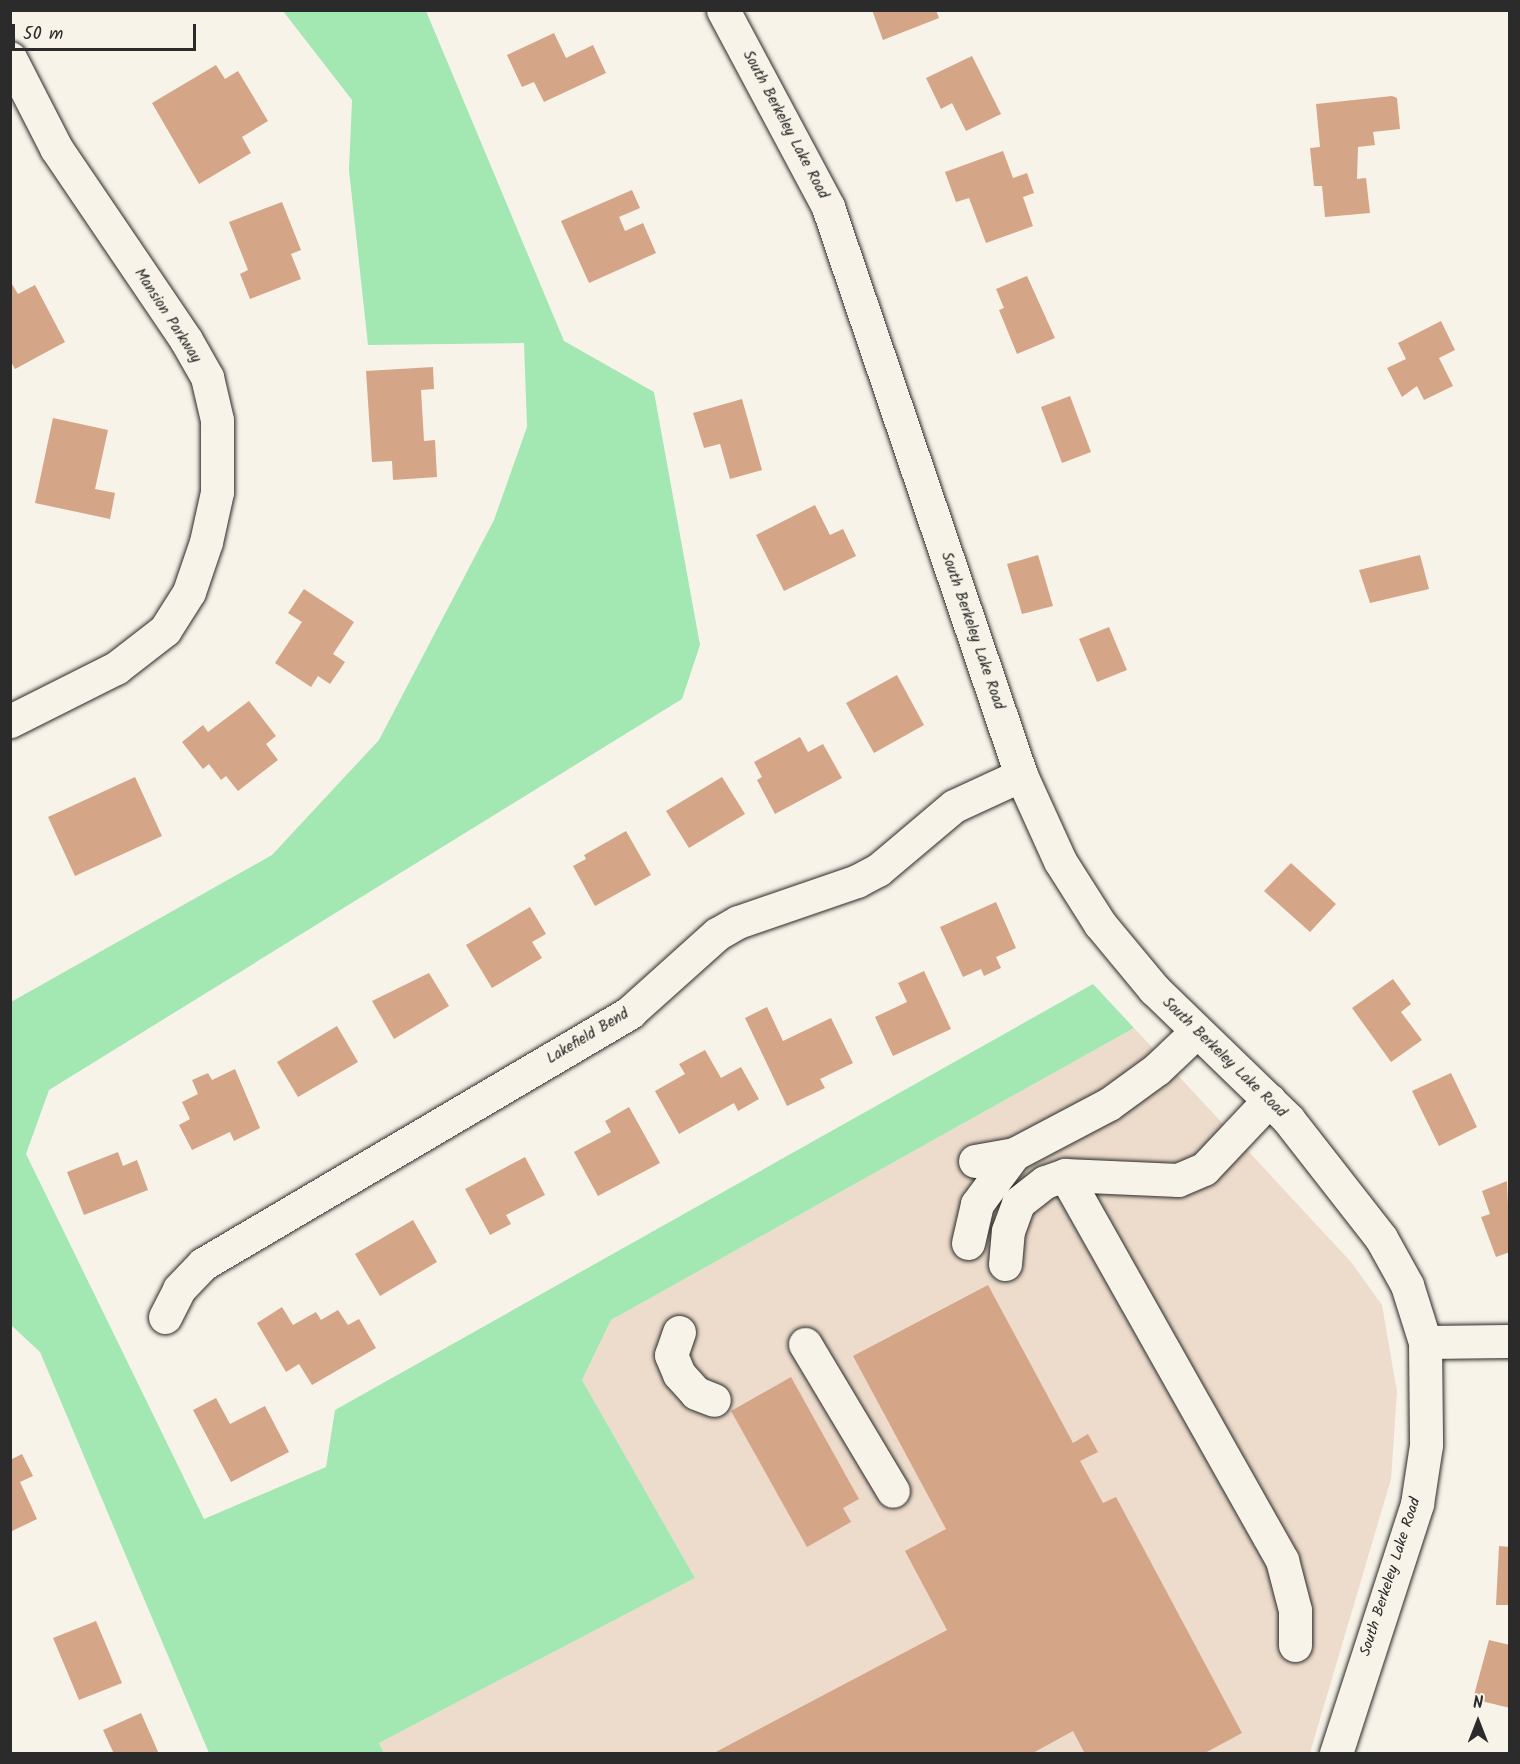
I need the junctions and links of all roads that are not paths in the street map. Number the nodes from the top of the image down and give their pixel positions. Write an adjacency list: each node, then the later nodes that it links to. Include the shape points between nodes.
1 (723, 10): 4 (street, South Berkeley Lake Road, via 828,207)
2 (10, 58): 3 (street, Mansion Parkway, via 56,148 186,340 207,378 217,420 217,492 206,542 189,592 165,630 116,668)
3 (10, 721)
4 (1021, 775): 5 (street, South Berkeley Lake Road, via 1060,861 1100,924); 12 (street, Lakefield Bend, via 954,806 878,870 738,922 717,934 630,1012 203,1264 179,1290)
5 (1195, 1033): 6 (street, South Berkeley Lake Road); 7 (street, via 1157,1069 1110,1104)
6 (1269, 1100): 9 (street, via 1204,1169 1178,1180); 15 (street, South Berkeley Lake Road, via 1381,1238 1407,1285)
7 (1014, 1154): 8 (street); 10 (street, via 976,1204)
8 (975, 1161)
9 (1065, 1175): 11 (street, via 1045,1182 1018,1203 1008,1231); 19 (street, via 1282,1560 1295,1610)
10 (968, 1243)
11 (1005, 1264)
12 (165, 1317)
13 (679, 1332): 17 (street, via 671,1355 679,1374 696,1393)
14 (1509, 1341): 15 (street)
15 (1425, 1342): 20 (street, South Berkeley Lake Road, via 1426,1445 1417,1504)
16 (805, 1344): 18 (street)
17 (714, 1400)
18 (893, 1491)
19 (1295, 1646)
20 (1336, 1754)

